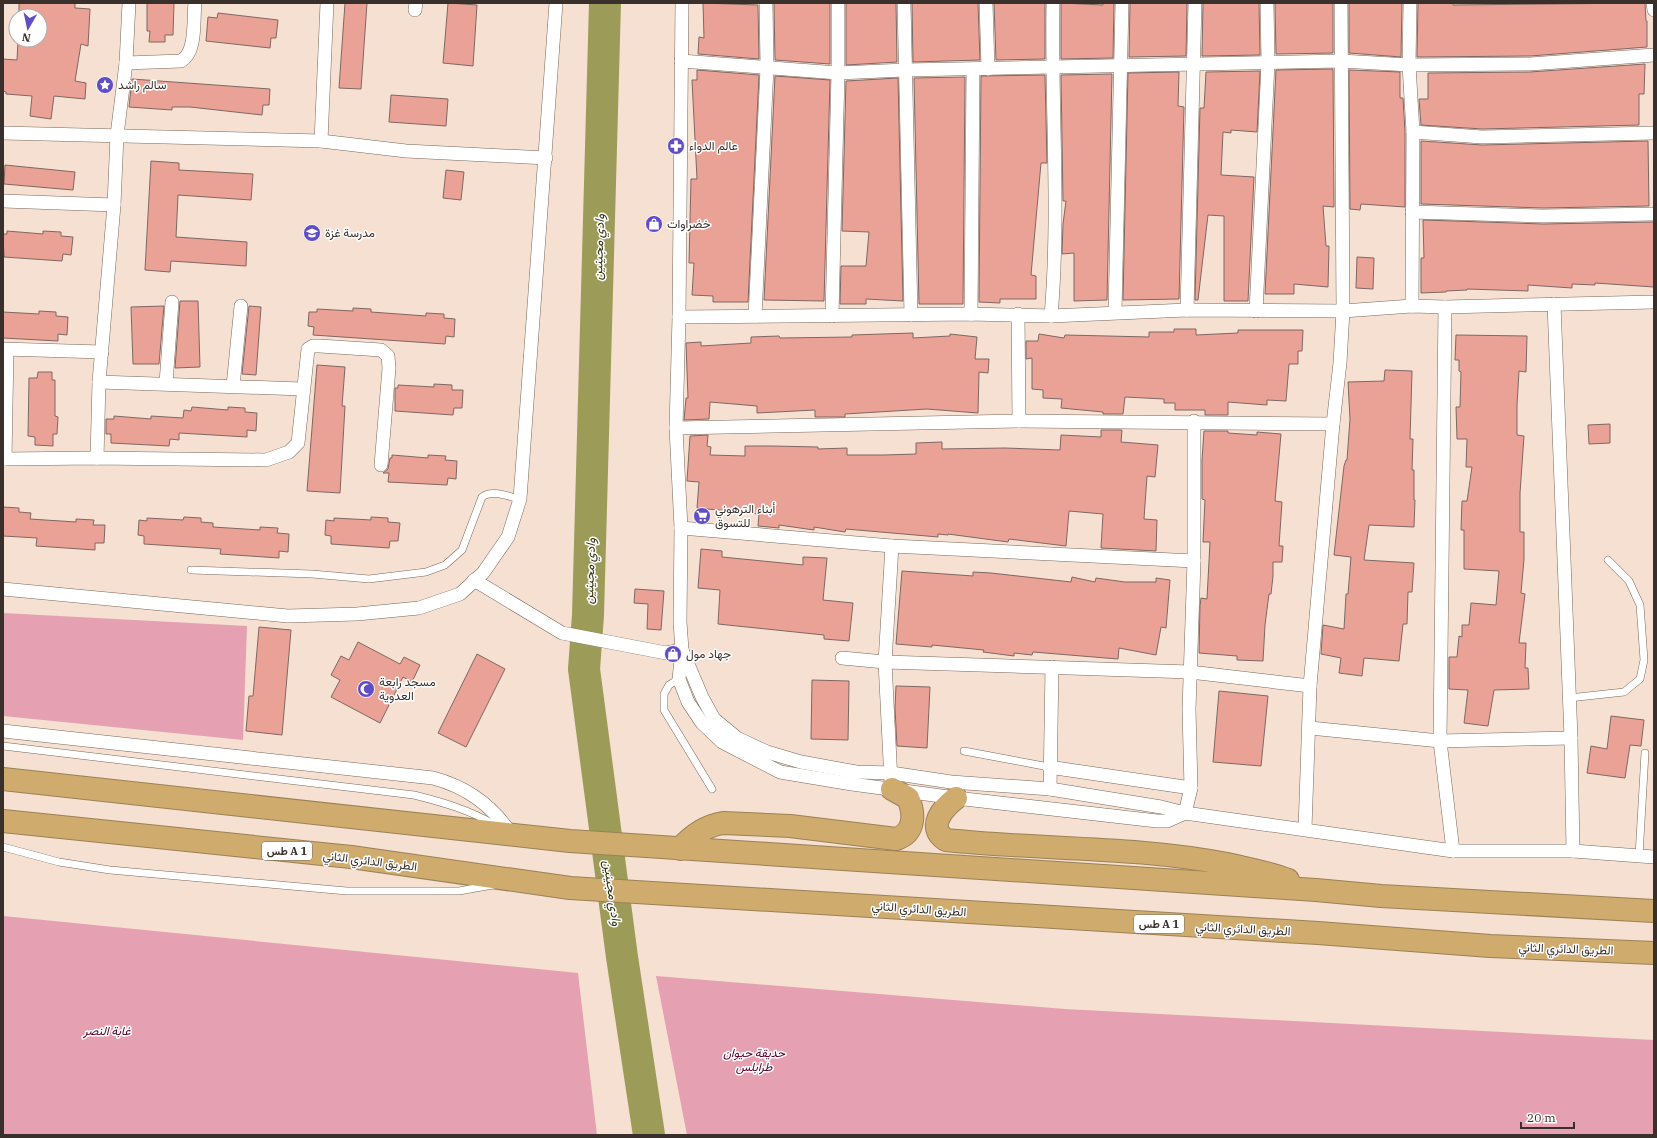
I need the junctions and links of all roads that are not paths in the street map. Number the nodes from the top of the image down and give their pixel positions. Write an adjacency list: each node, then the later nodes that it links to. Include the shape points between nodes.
1 (129, 3): 22 (street)
2 (195, 3): 22 (street, via 191,47 187,58 181,61)
3 (327, 3): 36 (street)
4 (556, 3): 37 (street)
5 (682, 3): 19 (street)
6 (766, 3): 26 (street)
7 (838, 3): 31 (street)
8 (904, 3): 30 (street)
9 (986, 3): 29 (street)
10 (1053, 3): 27 (street)
11 (1122, 3): 24 (street)
12 (1195, 3): 23 (street)
13 (1267, 3): 21 (street)
14 (1342, 3): 20 (street)
15 (1410, 3): 25 (street)
16 (1653, 3): 17 (street)
17 (1654, 10)
18 (1654, 56): 25 (street, via 1530,64)
19 (681, 61): 26 (street); 58 (street)
20 (1341, 61): 21 (street); 25 (street); 49 (street)
21 (1268, 62): 23 (street); 51 (street)
22 (126, 63): 35 (street)
23 (1194, 63): 24 (street); 48 (street)
24 (1121, 65): 27 (street); 50 (street)
25 (1409, 65): 32 (street)
26 (767, 68): 31 (street); 55 (street)
27 (1052, 68): 29 (street); 57 (street, via 1054,236)
28 (973, 69): 29 (street); 30 (street); 52 (street)
29 (988, 69)
30 (905, 70): 31 (street); 54 (street)
31 (838, 73): 56 (street)
32 (1413, 132): 34 (street, via 1482,137); 40 (street)
33 (3, 133): 35 (street)
34 (1654, 133)
35 (117, 135): 36 (street); 39 (street)
36 (320, 141): 37 (street, via 406,151)
37 (546, 158): 72 (street)
38 (3, 201): 39 (street)
39 (114, 205): 60 (street)
40 (1412, 212): 41 (street, via 1543,216); 46 (street)
41 (1654, 214)
42 (172, 302): 62 (street)
43 (1654, 302): 44 (street)
44 (1554, 304): 47 (street); 87 (street)
45 (241, 306): 63 (street)
46 (1412, 306): 47 (street); 49 (street)
47 (1445, 307): 91 (street)
48 (1187, 310): 50 (street); 51 (street)
49 (1342, 310): 51 (street); 67 (street, via 1340,363)
50 (1115, 312): 57 (street)
51 (1256, 312)
52 (971, 314): 53 (street); 54 (street)
53 (1018, 314): 57 (street); 65 (street)
54 (911, 315): 56 (street)
55 (755, 316): 56 (street); 58 (street)
56 (832, 316)
57 (1051, 316)
58 (679, 317): 68 (street)
59 (5, 350): 60 (street); 70 (street)
60 (102, 352): 61 (street)
61 (99, 382): 62 (street); 69 (street)
62 (166, 383): 63 (street)
63 (233, 386): 64 (street)
64 (302, 389): 69 (street, via 298,443 289,452 266,460); 71 (street, via 308,349 313,346 381,350 385,353 388,356 389,368)
65 (1019, 421): 66 (street); 68 (street)
66 (1194, 422): 67 (street); 76 (street)
67 (1332, 424): 86 (street)
68 (676, 428): 73 (street)
69 (97, 458): 70 (street)
70 (4, 459)
71 (381, 465)
72 (520, 499): 77 (lane, via 495,494 486,494 482,497 462,550 445,565 426,572 369,579 312,574); 78 (street, via 508,537 483,573)
73 (681, 528): 74 (street); 80 (street)
74 (892, 546): 76 (street); 82 (street)
75 (1608, 560): 87 (lane, via 1629,581 1640,605 1644,660 1640,679 1624,692)
76 (1194, 561): 84 (street)
77 (191, 570)
78 (474, 580): 79 (street, via 460,594 419,608 295,616); 80 (street, via 562,633 666,654)
79 (3, 589)
80 (682, 650): 85 (street); 97 (street, via 714,720 737,738 767,752 801,762)
81 (842, 658): 82 (street)
82 (885, 662): 83 (street); 97 (street)
83 (1052, 668): 84 (street); 95 (street)
84 (1190, 672): 86 (street); 98 (street)
85 (679, 679): 97 (street, via 688,702 702,723 722,742 780,772); 99 (lane, via 669,685 664,694 664,710)
86 (1310, 686): 88 (street)
87 (1569, 698): 90 (street)
88 (1310, 728): 91 (street); 104 (street)
89 (3, 731): 105 (street, via 433,778 459,787 482,801)
90 (1571, 738): 91 (street); 109 (street)
91 (1440, 741): 108 (street)
92 (3, 746): 105 (lane, via 414,795 464,810)
93 (964, 751): 95 (lane)
94 (1645, 753): 110 (lane)
95 (1049, 767): 98 (street); 100 (street)
96 (3, 779): 105 (highway)
97 (891, 781): 100 (street, via 951,782); 101 (street); 107 (highway, via 908,798 912,815 912,825 904,837 896,839 790,826 723,824 712,825)
98 (1191, 788): 102 (street)
99 (712, 789)
100 (1050, 790): 102 (street)
101 (956, 798): 102 (street, via 1157,821 1167,821); 113 (highway, via 940,812 938,820 938,829 946,840 1200,859 1276,875)
102 (1185, 813): 104 (street)
103 (3, 821): 112 (highway, الطريق الدائري الثاني / طس A 1, via 351,857)
104 (1305, 829): 108 (street)
105 (511, 834): 107 (highway)
106 (3, 847): 112 (lane, via 59,862 110,870 347,891 459,891)
107 (674, 848): 113 (highway)
108 (1453, 851): 109 (street)
109 (1573, 851): 110 (street)
110 (1639, 856): 111 (street)
111 (1654, 857)
112 (518, 881): 115 (highway, الطريق الدائري الثاني / طس A 1, via 570,888 1490,946)
113 (1316, 890): 114 (highway)
114 (1654, 911)
115 (1654, 953)

